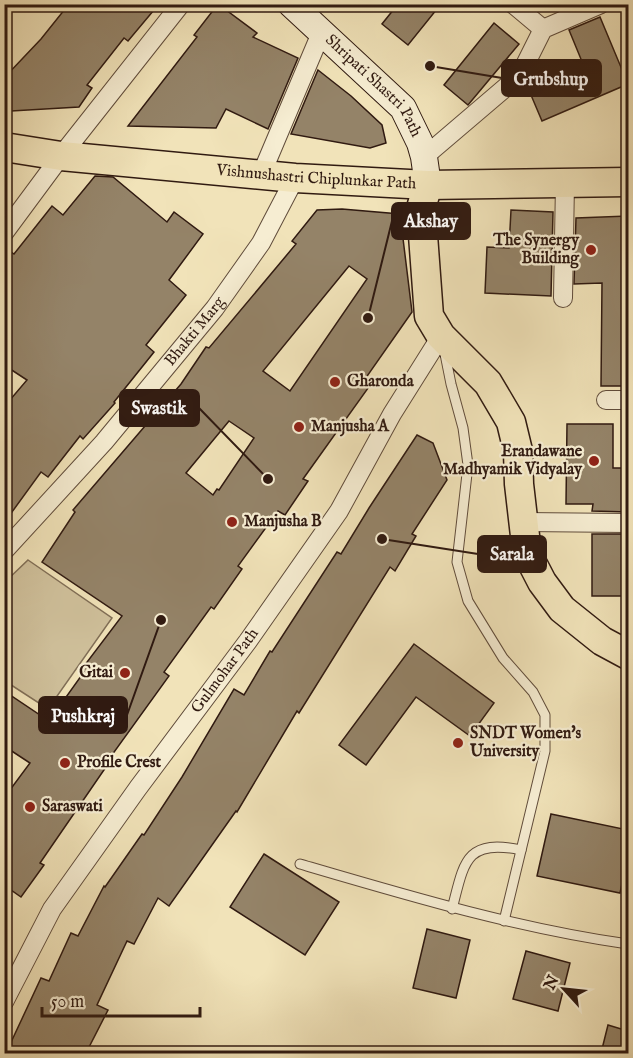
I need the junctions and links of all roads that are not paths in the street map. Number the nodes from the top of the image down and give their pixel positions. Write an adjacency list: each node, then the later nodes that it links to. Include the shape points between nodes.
1 (181, 4): 8 (street)
2 (291, 4): 6 (street, Shripati Shastri Path)
3 (513, 4): 5 (street)
4 (601, 4): 5 (street)
5 (543, 28): 9 (street, via 520,75)
6 (321, 33): 9 (street, Shripati Shastri Path, via 403,108); 10 (street)
7 (4, 147): 8 (main road, Vishnushastri Chiplunkar Path)
8 (61, 156): 10 (main road, Vishnushastri Chiplunkar Path); 15 (street)
9 (424, 158): 14 (street, Shripati Shastri Path)
10 (261, 175): 11 (main road, Vishnushastri Chiplunkar Path)
11 (294, 178): 14 (main road, Vishnushastri Chiplunkar Path); 22 (street, Bhakti Marg, via 261,243 215,308 104,442)
12 (628, 182): 13 (main road, Vishnushastri Chiplunkar Path)
13 (565, 183): 14 (main road, Vishnushastri Chiplunkar Path); 16 (street)
14 (428, 185): 17 (main road, via 439,208 447,314)
15 (4, 233)
16 (563, 298)
17 (441, 336): 20 (main road, via 488,383 511,422 518,451); 24 (lane, via 468,465 457,562 468,601 545,715 545,751); 29 (street, Gulmohar Path, via 392,414 339,511 249,641 52,909)
18 (606, 400): 19 (street)
19 (628, 400)
20 (523, 522): 21 (street); 23 (main road, via 527,553 562,609 602,641)
21 (628, 523)
22 (4, 551)
23 (628, 655)
24 (521, 850): 26 (lane, via 489,846 472,856 464,865); 27 (lane)
25 (300, 864): 26 (lane)
26 (453, 909): 27 (lane)
27 (504, 921): 28 (lane)
28 (628, 944)
29 (4, 1002)

